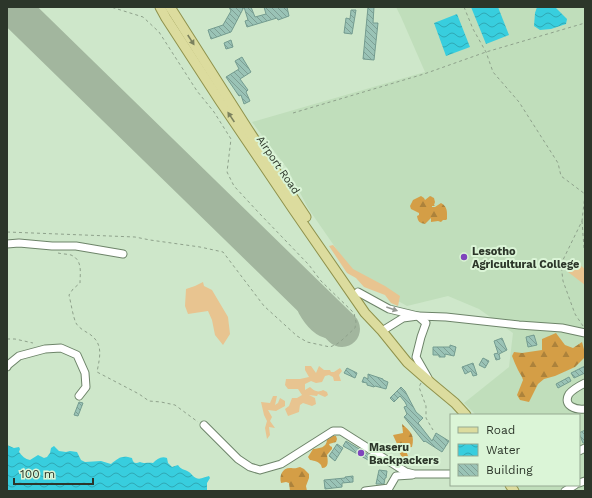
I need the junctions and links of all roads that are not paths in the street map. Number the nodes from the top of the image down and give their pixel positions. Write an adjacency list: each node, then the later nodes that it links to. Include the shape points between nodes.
1 (160, 7): 7 (main road, Airport Road, one-way to 1, via 365,313 293,209)
2 (170, 7): 5 (main road, Airport Road, one-way to 5, via 260,148)
3 (7, 244): 4 (street, via 76,246)
4 (123, 254)
5 (358, 292): 6 (street, one-way to 6, via 389,308); 7 (main road, Airport Road)
6 (418, 316): 7 (street, via 403,318); 8 (street); 10 (street, via 426,323 416,357)
7 (382, 331): 10 (main road, Airport Road, via 407,362)
8 (585, 331)
9 (7, 367): 12 (street, via 19,356 45,349 62,348 77,355 85,372 86,387)
10 (431, 383): 14 (main road, Airport Road)
11 (585, 383): 13 (street, via 567,399 572,407)
12 (79, 396)
13 (585, 409)
14 (465, 414)
15 (204, 425): 16 (street, via 238,459 260,470 282,464 333,432 341,431 406,472)
16 (414, 474): 17 (street); 18 (street, via 396,476 389,488)
17 (450, 474)
18 (365, 491)

